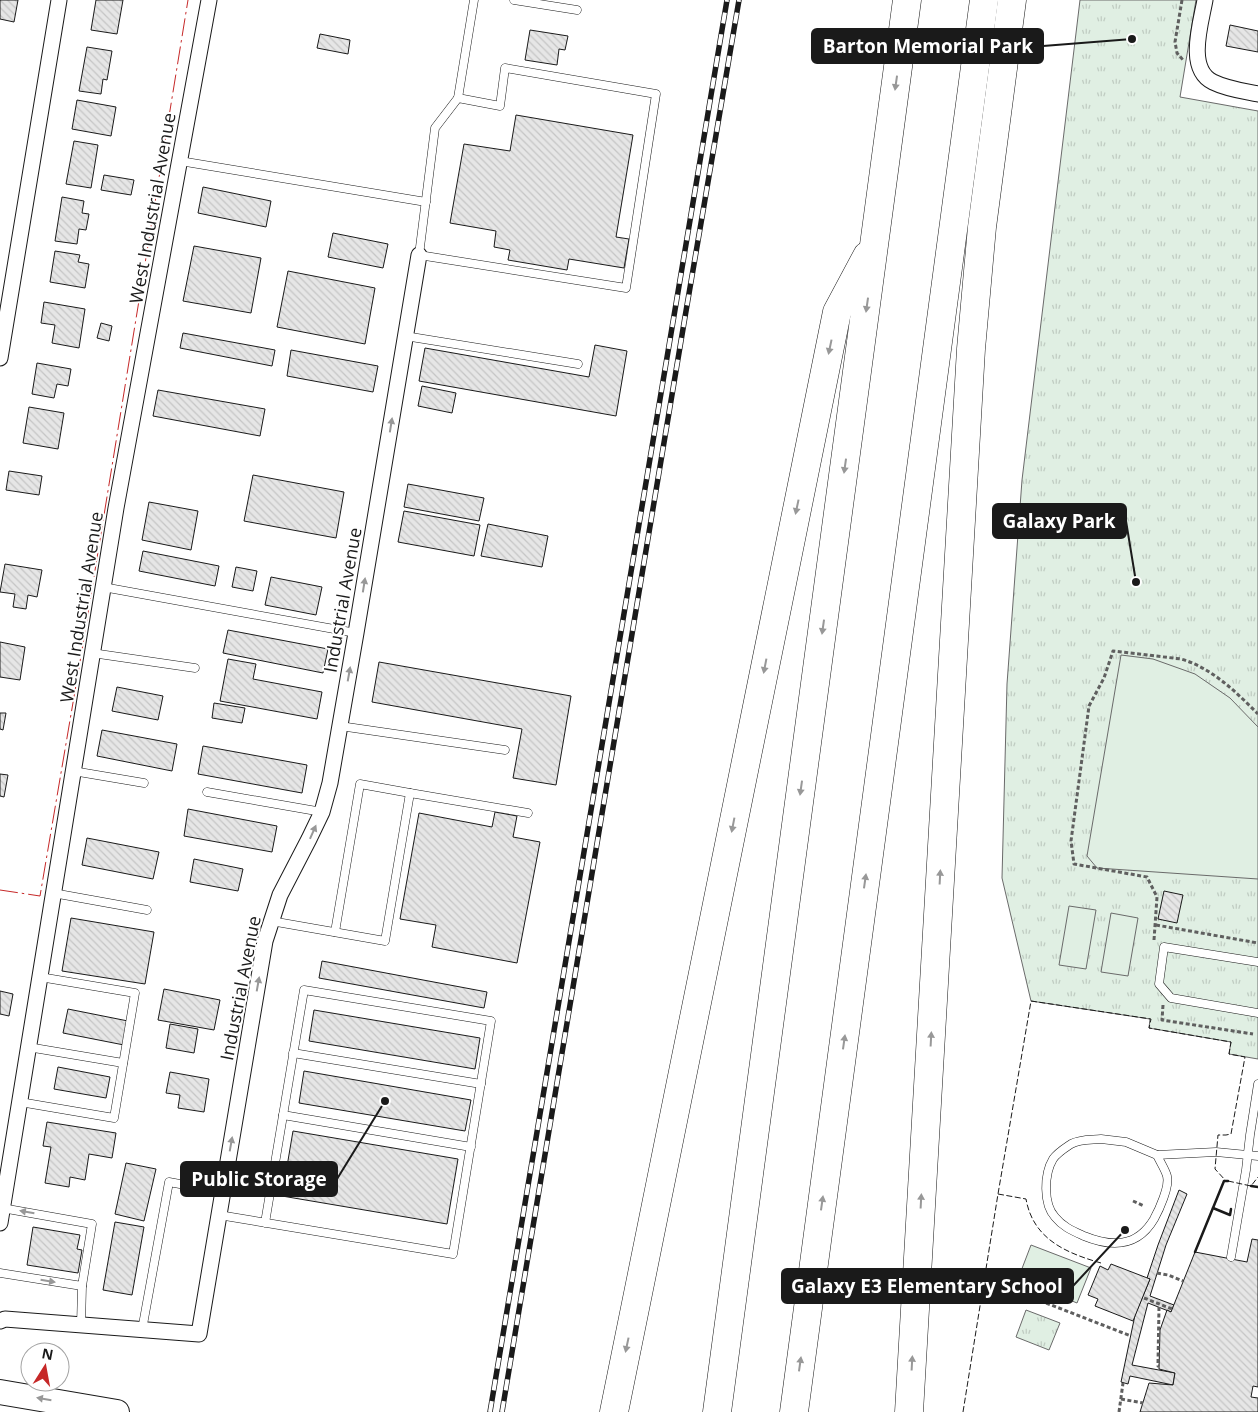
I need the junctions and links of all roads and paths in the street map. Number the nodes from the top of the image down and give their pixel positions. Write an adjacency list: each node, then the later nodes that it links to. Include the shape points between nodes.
1 (59, 0): 17 (street)
2 (209, 0): 12 (street, West Industrial Avenue)
3 (474, 0): 11 (lane)
4 (514, 0): 9 (lane)
5 (907, 0): 14 (highway, one-way to 14)
6 (984, 0): 78 (highway, one-way to 6)
7 (1012, 0): 79 (highway, one-way to 7, via 971,358 982,227)
8 (1205, 0): 10 (street, via 1197,50 1198,65 1212,82)
9 (577, 10)
10 (1258, 94)
11 (458, 98): 13 (lane, via 435,128); 15 (lane, via 500,106 506,68 656,94 626,288)
12 (180, 161): 13 (lane); 19 (street, West Industrial Avenue)
13 (426, 202): 15 (lane)
14 (876, 239): 76 (highway, one-way to 76, via 837,312); 77 (highway, one-way to 77)
15 (419, 255): 16 (street, Industrial Avenue)
16 (405, 336): 18 (lane); 20 (street, Industrial Avenue, one-way to 16)
17 (0, 358)
18 (578, 364)
19 (103, 587): 20 (lane); 21 (street, West Industrial Avenue)
20 (356, 633): 24 (street, Industrial Avenue, one-way to 20)
21 (92, 653): 22 (lane); 26 (street, West Industrial Avenue)
22 (195, 668)
23 (1258, 714): 36 (path, via 1233,689 1191,662 1113,651 1104,678 1089,706 1070,841 1074,864 1147,877 1157,897 1156,925)
24 (340, 726): 25 (lane); 30 (street, Industrial Avenue)
25 (505, 750)
26 (73, 771): 27 (lane); 32 (street, West Industrial Avenue)
27 (144, 783)
28 (207, 792): 30 (lane)
29 (410, 793): 31 (lane); 35 (lane, via 360,784); 35 (lane, via 385,941)
30 (322, 812): 34 (street, Industrial Avenue, one-way to 30, via 280,895)
31 (528, 813)
32 (53, 894): 33 (lane); 38 (street, West Industrial Avenue)
33 (147, 910)
34 (271, 921): 35 (lane); 51 (street, Industrial Avenue, one-way to 34)
35 (335, 932)
36 (1258, 943)
37 (1258, 962): 39 (lane, via 1164,947 1159,984 1171,998)
38 (40, 977): 40 (street, West Industrial Avenue); 42 (lane, via 135,993)
39 (1258, 1013)
40 (28, 1047): 42 (lane); 45 (street, West Industrial Avenue)
41 (293, 1053): 43 (lane); 43 (lane, via 304,990 491,1021); 46 (lane)
42 (123, 1063): 45 (lane, via 114,1118)
43 (481, 1084): 47 (lane)
44 (1258, 1084): 49 (lane)
45 (20, 1102): 54 (street, West Industrial Avenue)
46 (283, 1115): 47 (lane); 56 (lane)
47 (471, 1147): 56 (lane, via 453,1254)
48 (1157, 1155): 48 (lane, via 1126,1142 1101,1139 1072,1143 1053,1159 1049,1171 1047,1201 1054,1216 1068,1229 1096,1241 1118,1244 1134,1239 1146,1231 1164,1196 1168,1177); 49 (lane, via 1216,1152)
49 (1247, 1155): 50 (lane); 57 (lane)
50 (1258, 1156)
51 (223, 1192): 55 (street, Industrial Avenue); 68 (lane, via 169,1182)
52 (1133, 1201): 53 (path)
53 (1144, 1206)
54 (1, 1215): 61 (lane, one-way to 54, via 92,1224)
55 (219, 1215): 56 (lane); 68 (street, Industrial Avenue, via 199,1334)
56 (265, 1223)
57 (1230, 1256)
58 (0, 1273): 61 (lane, one-way to 61)
59 (1157, 1273): 60 (path)
60 (1183, 1281)
61 (82, 1286): 67 (lane)
62 (1028, 1296): 69 (path)
63 (1144, 1298): 65 (path)
64 (1159, 1307): 70 (path)
65 (1172, 1309)
66 (0, 1321): 67 (street, Industrial Avenue)
67 (80, 1325): 68 (street, Industrial Avenue)
68 (142, 1330)
69 (1131, 1336)
70 (1159, 1366)
71 (1123, 1383): 73 (path)
72 (0, 1392): 75 (main road, one-way to 72)
73 (1121, 1399): 74 (path); 80 (path)
74 (1143, 1403)
75 (117, 1412)
76 (614, 1412)
77 (717, 1412)
78 (794, 1412)
79 (909, 1412)
80 (1119, 1412)

